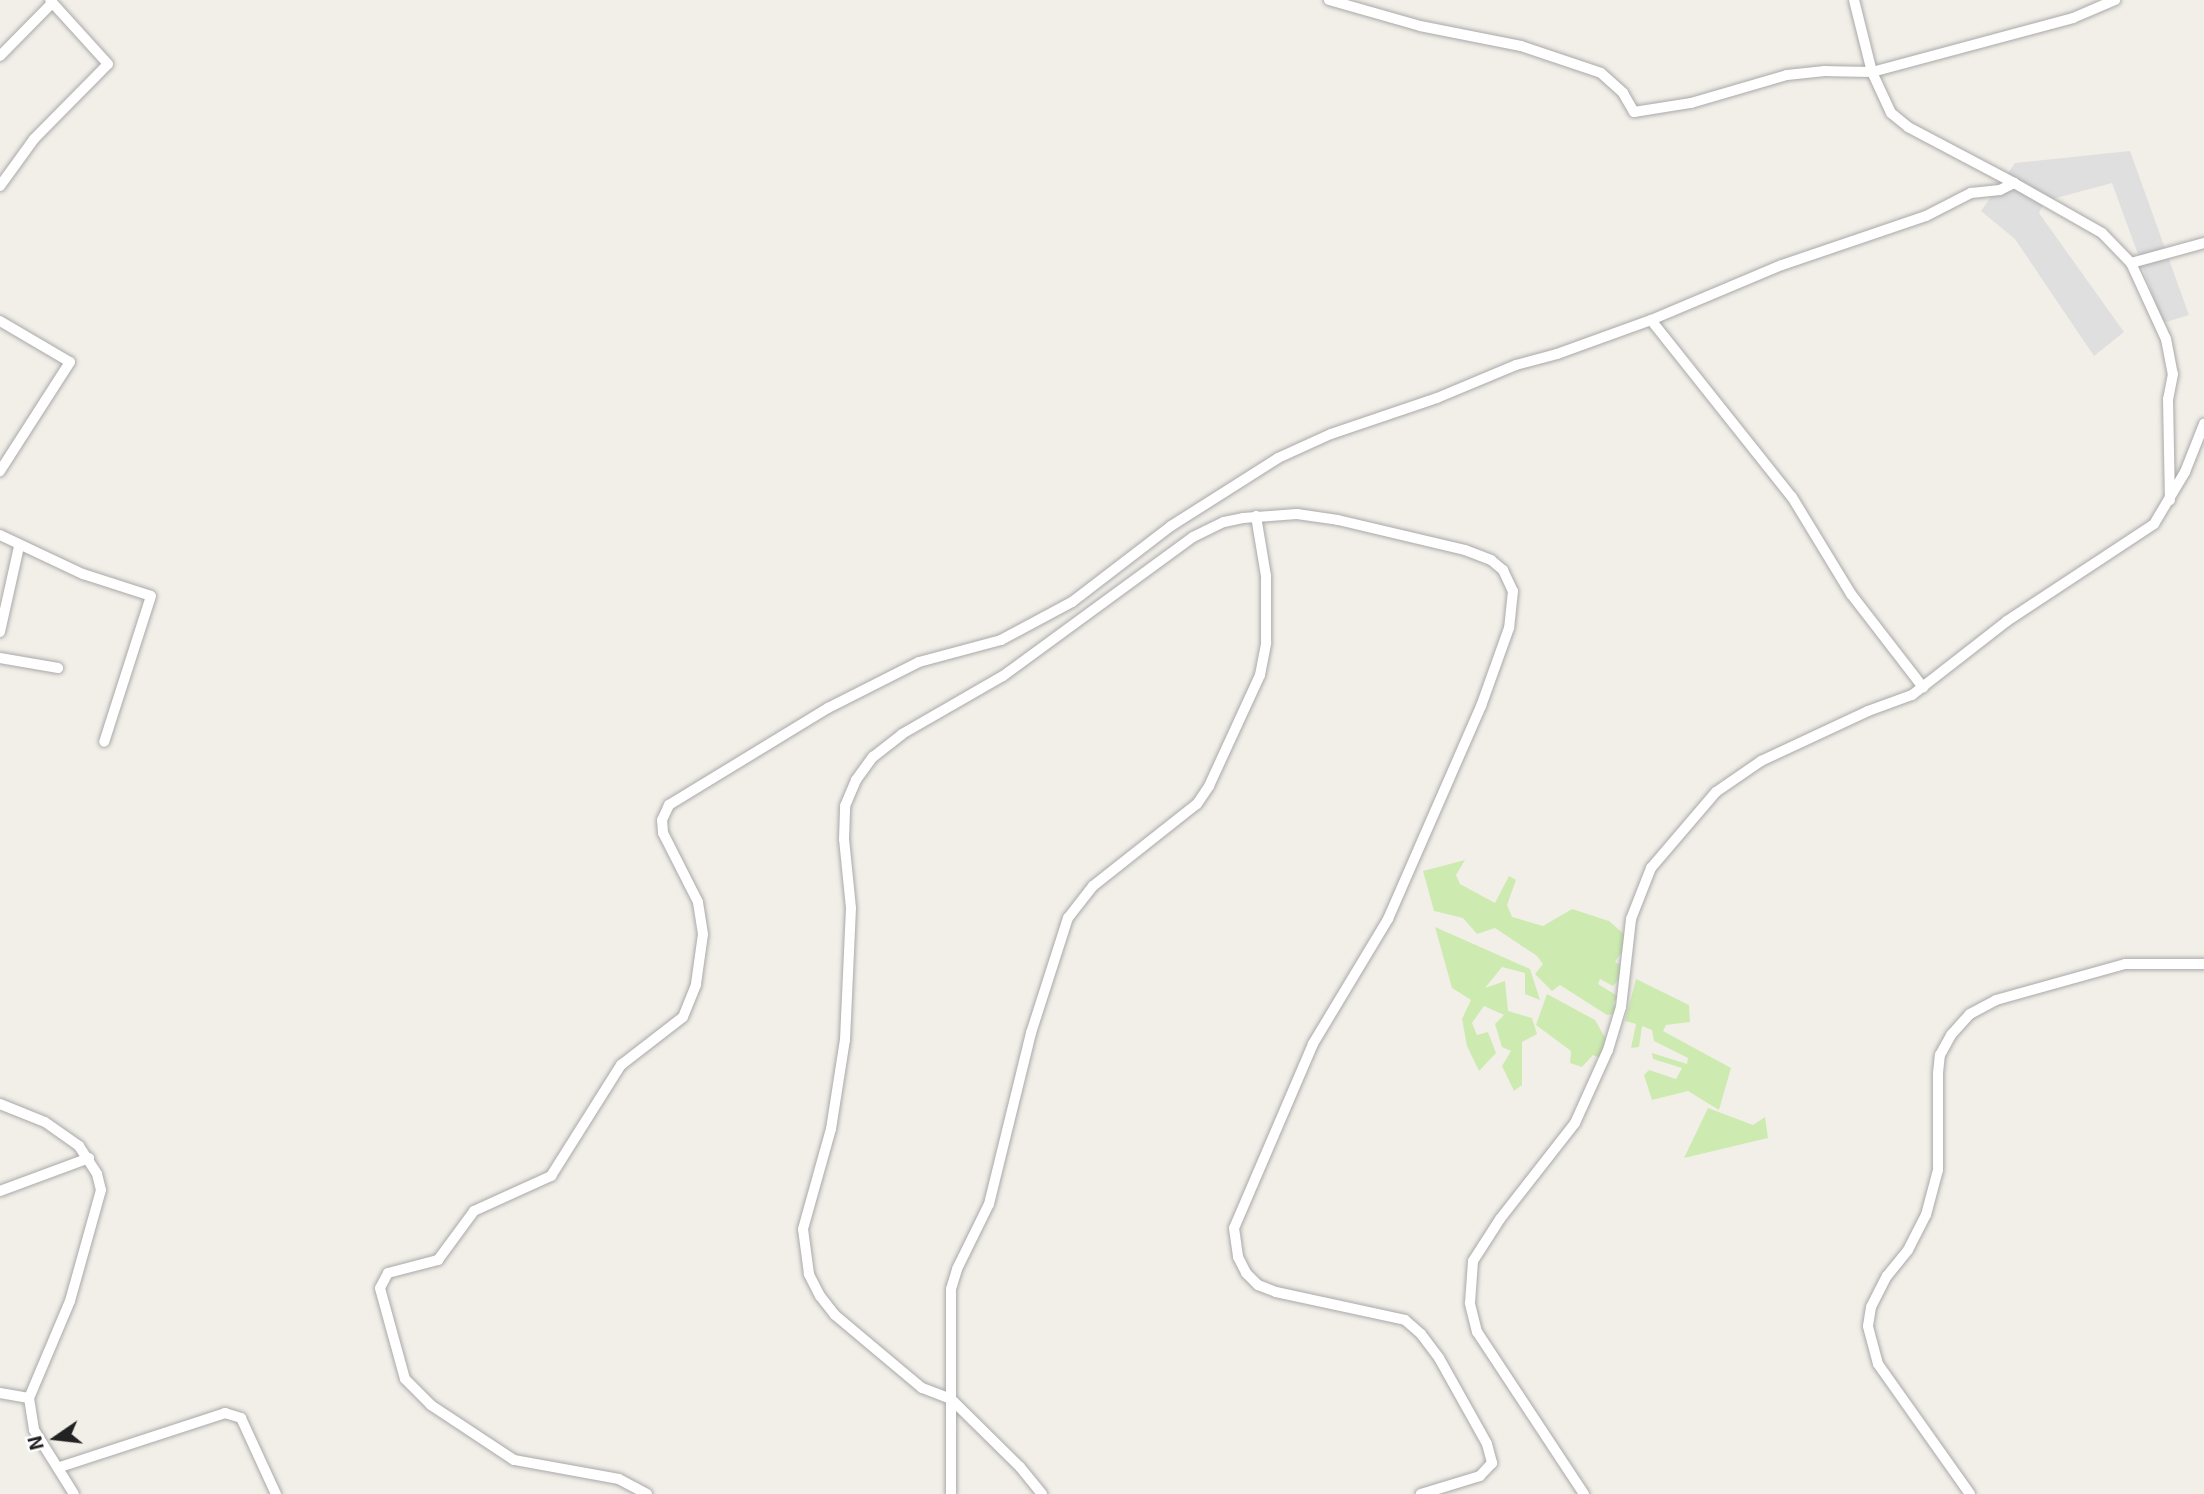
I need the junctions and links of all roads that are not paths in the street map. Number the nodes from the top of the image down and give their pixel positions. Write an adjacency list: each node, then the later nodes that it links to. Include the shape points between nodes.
1 (1329, 0): 6 (street, via 1420,26 1521,46 1601,73 1634,111 1691,103 1787,75)
2 (1854, 0): 6 (street)
3 (2115, 0): 6 (street, via 2073,18)
4 (51, 1): 5 (street); 8 (street, via 108,64 34,139)
5 (0, 56)
6 (1872, 72): 7 (street, via 1891,113 1899,120)
7 (2014, 183): 10 (street, via 2102,233); 11 (street, via 2000,190 1971,193 1926,216 1782,265)
8 (0, 186)
9 (2204, 243): 10 (street)
10 (2132, 263): 15 (street, via 2166,339 2173,374 2168,398)
11 (1651, 320): 22 (street, via 1792,497 1851,594); 34 (street, via 1516,365 1278,458 1171,526 1072,601 1001,640 908,668 828,708 669,805 662,820 663,833 698,902 703,934 696,984 683,1017 621,1065 551,1176 474,1211 438,1260 388,1273 380,1288 405,1379 432,1405 514,1460 619,1479)
12 (0, 321): 14 (street, via 71,362)
13 (2204, 424): 15 (street)
14 (0, 471)
15 (2170, 500): 22 (street, via 2154,524 1997,628)
16 (1256, 516): 30 (street, via 1266,576 1266,643 1260,675 1197,804 1093,886 1068,918 1031,1033 989,1204 951,1289); 30 (street, via 1224,522 1193,537 1003,676 902,734 873,757 845,806 851,908 845,1040 831,1129 803,1229 804,1249 809,1274 835,1315 922,1388); 37 (street, via 1297,514 1338,520 1465,550 1492,560 1510,579 1513,591 1509,628 1481,706 1388,919 1313,1045 1234,1228 1238,1257 1258,1285 1405,1320 1439,1358 1488,1444 1492,1463 1480,1476)
17 (0, 535): 18 (street)
18 (19, 546): 19 (street); 23 (street, via 83,575 151,596)
19 (0, 632)
20 (0, 658): 21 (street)
21 (58, 668)
22 (1923, 687): 38 (street, via 1895,704 1868,710 1761,761 1716,792 1666,847 1640,892 1629,930 1618,1019 1575,1123 1473,1261 1470,1303 1477,1332)
23 (104, 742)
24 (2204, 964): 39 (street, via 2125,964 1996,1000 1970,1014 1940,1055 1938,1170 1926,1215 1908,1250 1886,1276 1871,1307 1868,1326 1878,1364)
25 (0, 1104): 26 (street, via 45,1122)
26 (89, 1158): 27 (street); 29 (street, via 101,1190 90,1236 70,1301)
27 (0, 1191)
28 (0, 1393): 29 (street)
29 (29, 1398): 31 (street, via 34,1430)
30 (950, 1399): 35 (street); 36 (street, via 1020,1466)
31 (60, 1467): 32 (street); 33 (street, via 225,1413 241,1418)
32 (75, 1494)
33 (276, 1494)
34 (647, 1494)
35 (951, 1494)
36 (1042, 1494)
37 (1421, 1494)
38 (1584, 1494)
39 (1970, 1494)

